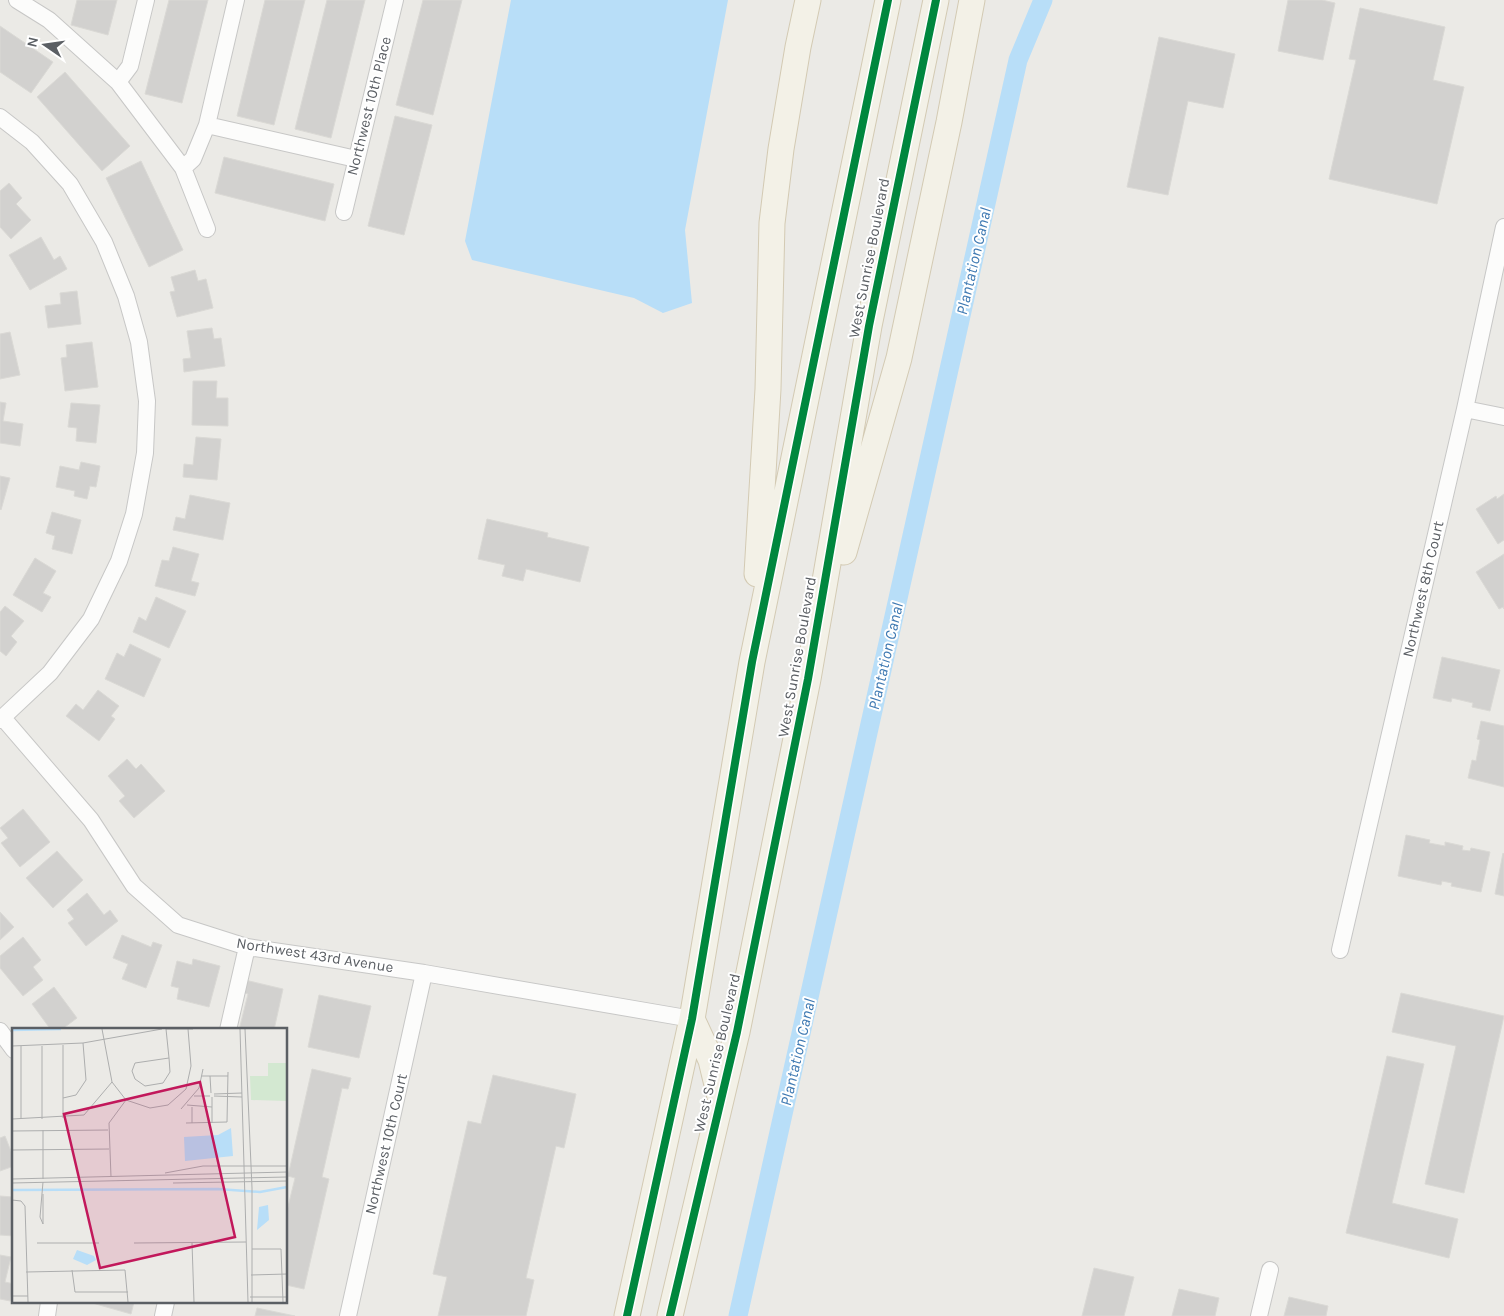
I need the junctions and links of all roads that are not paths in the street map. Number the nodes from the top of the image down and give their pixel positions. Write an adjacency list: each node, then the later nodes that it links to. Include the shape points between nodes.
1 (16, 0): 9 (street, via 49,20)
2 (146, 0): 9 (street, via 130,66)
3 (236, 0): 11 (street)
4 (395, 0): 12 (street, Northwest 10th Place)
5 (808, 0): 19 (main road, via 781,149 772,222 768,389)
6 (888, 0): 19 (main road, West Sunrise Boulevard)
7 (936, 0): 20 (main road, West Sunrise Boulevard, via 869,326)
8 (972, 0): 20 (main road, via 899,358)
9 (118, 82): 13 (street)
10 (0, 117): 21 (street, via 32,142 70,184 104,242 126,296 139,342 147,401 145,453 134,514 119,562 91,619 50,673)
11 (208, 125): 12 (street); 13 (street, via 193,159)
12 (356, 159): 14 (street, Northwest 10th Place)
13 (183, 168): 16 (street)
14 (344, 212)
15 (1504, 227): 17 (street, Northwest 8th Court)
16 (207, 229)
17 (1465, 409): 18 (street); 23 (street, Northwest 8th Court)
18 (1504, 417)
19 (752, 662): 25 (main road, West Sunrise Boulevard)
20 (808, 679): 29 (main road, West Sunrise Boulevard)
21 (2, 719): 22 (street, Northwest 43rd Avenue, via 91,820 134,886 178,925)
22 (247, 947): 24 (street, Northwest 43rd Avenue); 26 (street)
23 (1340, 950)
24 (424, 973): 25 (street, Northwest 43rd Avenue); 31 (street, Northwest 10th Court)
25 (692, 1020): 29 (main road, via 711,1060); 32 (main road, West Sunrise Boulevard)
26 (228, 1028)
27 (0, 1031): 28 (street)
28 (12, 1047)
29 (721, 1102): 33 (main road, West Sunrise Boulevard)
30 (1270, 1270): 34 (street)
31 (348, 1316)
32 (628, 1316)
33 (670, 1316)
34 (1259, 1316)

